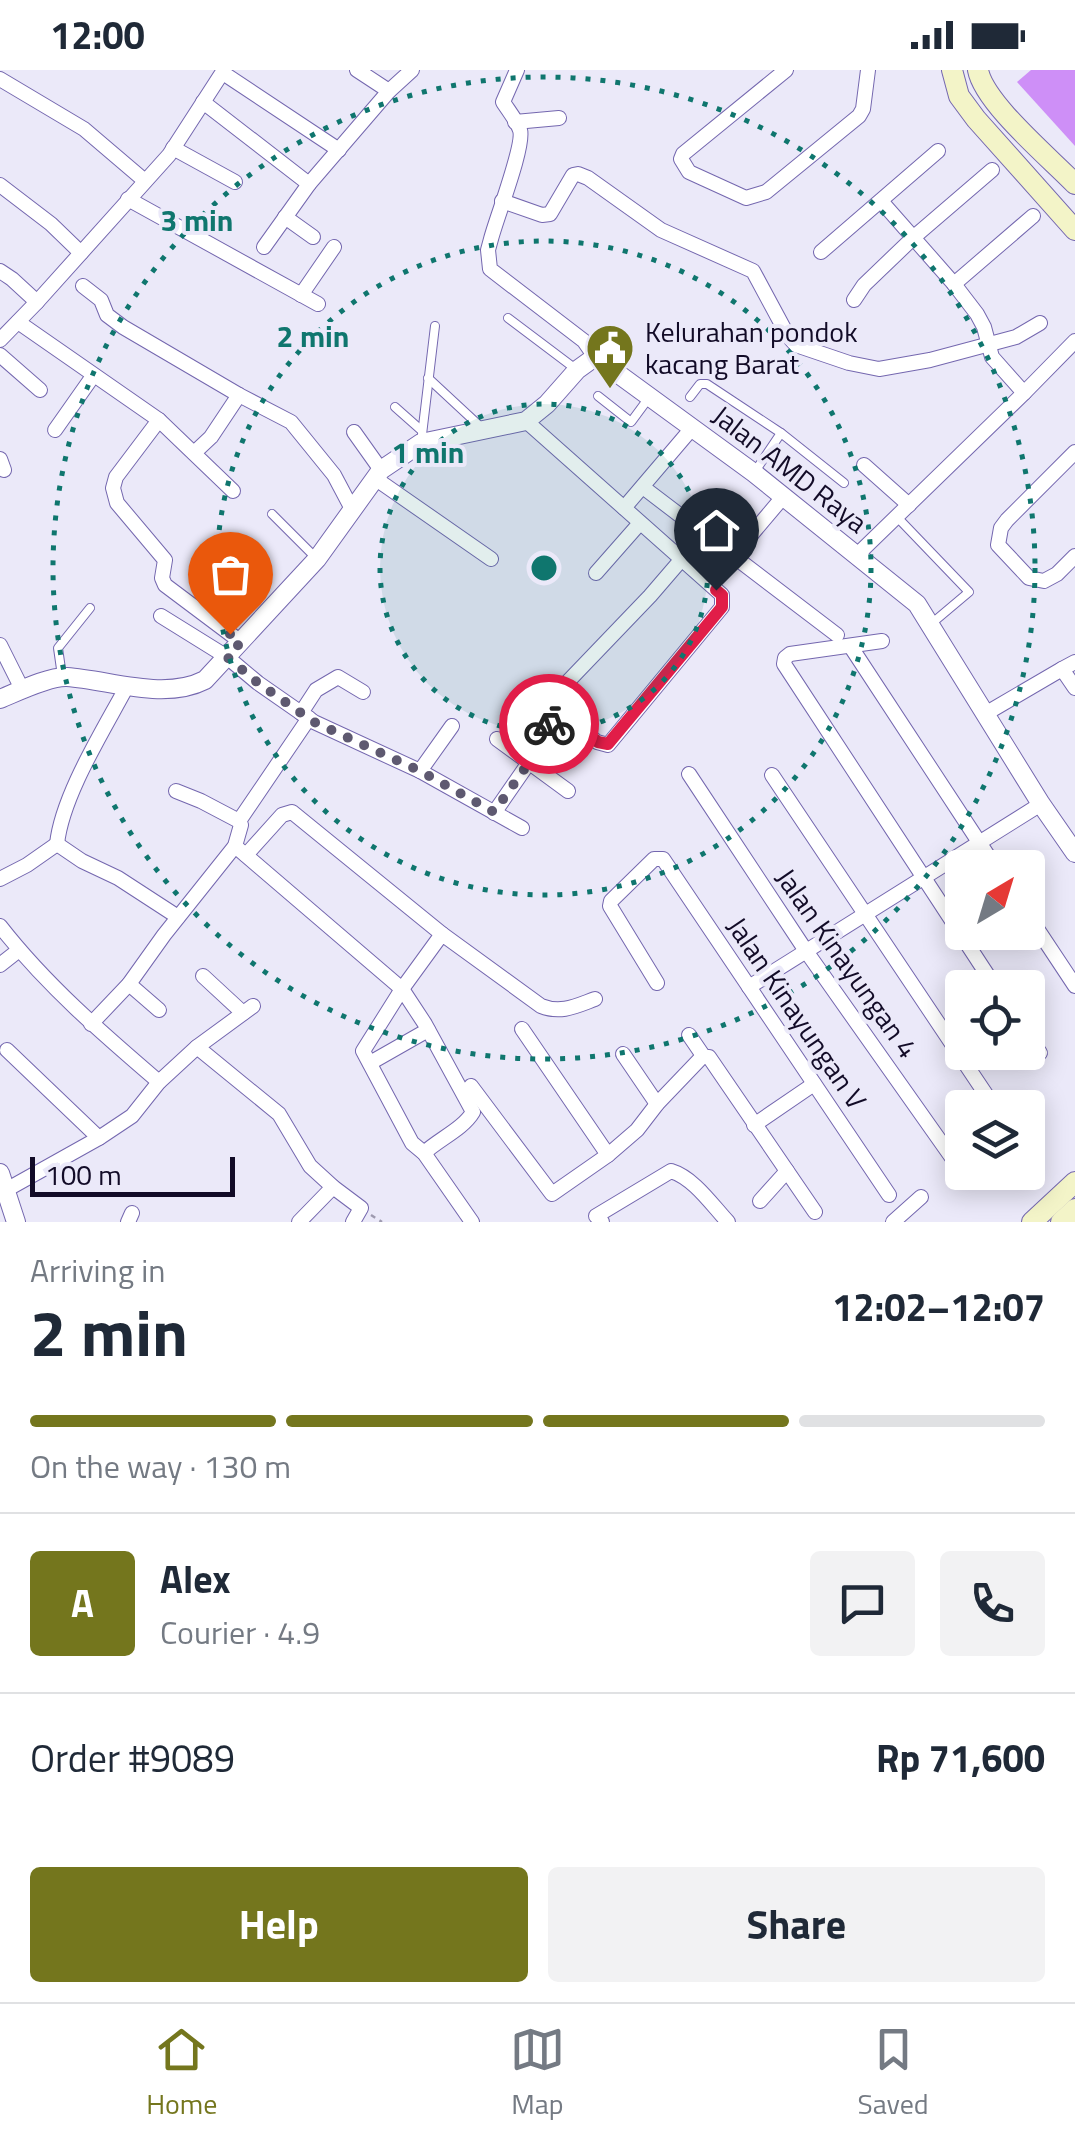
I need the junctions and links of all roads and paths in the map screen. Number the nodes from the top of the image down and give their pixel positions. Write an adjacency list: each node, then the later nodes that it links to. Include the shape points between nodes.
1 (358, 70): 10 (street)
2 (412, 70): 10 (street)
3 (517, 70): 13 (street, via 503,102)
4 (786, 70): 5 (street, via 683,154 690,172 746,198 766,192 860,116)
5 (868, 70)
6 (952, 70): 28 (main road, via 959,96 976,119)
7 (978, 70): 21 (main road, via 994,103)
8 (224, 71): 11 (street); 15 (street)
9 (0, 78): 18 (street, via 84,129)
10 (388, 91): 15 (street)
11 (203, 102): 14 (street); 20 (street)
12 (558, 118): 13 (street)
13 (516, 122): 24 (street, via 521,136)
14 (174, 148): 18 (street); 19 (street)
15 (339, 150): 20 (street)
16 (938, 151): 25 (street)
17 (992, 170): 30 (street)
18 (145, 181): 23 (street)
19 (234, 182)
20 (309, 184): 27 (street)
21 (1075, 184)
22 (0, 185): 34 (street)
23 (128, 199): 34 (street); 38 (street)
24 (502, 201): 48 (street, via 550,214 573,175 588,178 661,230 753,271 796,345 849,363 878,369); 50 (street, via 488,250 490,270 584,341)
25 (881, 201): 30 (street); 33 (street)
26 (1033, 216): 36 (street)
27 (285, 217): 29 (street); 31 (street)
28 (1075, 230)
29 (312, 237)
30 (914, 237): 36 (street); 39 (street)
31 (264, 247)
32 (334, 248): 38 (street)
33 (821, 252)
34 (81, 253): 40 (street)
35 (0, 272): 40 (street)
36 (954, 284): 48 (street, via 984,327)
37 (83, 286): 56 (street, via 115,322)
38 (301, 295): 41 (street)
39 (854, 300)
40 (38, 302): 43 (street)
41 (318, 304)
42 (508, 318): 51 (lane)
43 (18, 322): 46 (street); 52 (street)
44 (1040, 323): 48 (street)
45 (434, 326): 53 (lane)
46 (0, 340)
47 (1075, 341): 55 (street)
48 (987, 346): 55 (street)
49 (0, 354): 54 (street)
50 (595, 357): 51 (street); 58 (street, Jalan AMD Raya)
51 (577, 370): 62 (street)
52 (93, 376): 61 (street); 64 (street)
53 (428, 378): 65 (lane); 68 (lane)
54 (40, 390)
55 (1024, 393): 78 (street)
56 (239, 395): 69 (street); 80 (street, via 292,422 334,474)
57 (598, 396): 58 (lane, via 631,422)
58 (651, 396): 63 (street, Jalan AMD Raya)
59 (690, 398): 67 (lane, via 707,384)
60 (396, 407): 68 (lane)
61 (159, 420): 69 (street); 96 (street, via 116,477 117,503 165,560 165,586)
62 (526, 421): 65 (street); 79 (street)
63 (693, 427): 72 (street, Jalan AMD Raya); 79 (street)
64 (56, 430)
65 (484, 430): 68 (street)
66 (354, 432): 73 (street)
67 (781, 433): 72 (lane); 74 (lane)
68 (421, 436): 73 (street)
69 (194, 452): 75 (street)
70 (1075, 452): 86 (street, via 1001,528 998,545 1029,578 1044,581)
71 (864, 465): 78 (street)
72 (754, 473): 77 (street, Jalan AMD Raya)
73 (379, 474): 80 (street); 88 (street)
74 (844, 483)
75 (234, 490)
76 (648, 491): 84 (street)
77 (783, 497): 84 (street); 85 (street, Jalan AMD Raya)
78 (909, 505): 82 (street)
79 (624, 508): 83 (street)
80 (352, 509): 87 (street)
81 (272, 514): 87 (lane)
82 (896, 517): 85 (street); 93 (lane, via 969,592)
83 (640, 523): 89 (street); 90 (street)
84 (734, 555): 94 (street)
85 (856, 556): 93 (street, Jalan AMD Raya, via 917,604)
86 (1075, 556)
87 (317, 559): 96 (street)
88 (491, 559)
89 (680, 560): 107 (street, via 556,694 552,704); 107 (street, via 722,595 722,607 608,744)
90 (596, 573)
91 (90, 608): 101 (lane, via 58,648)
92 (162, 616): 99 (street)
93 (930, 624): 108 (street, Jalan AMD Raya)
94 (837, 635)
95 (882, 641): 98 (street)
96 (241, 642): 99 (street)
97 (0, 645): 104 (street)
98 (851, 646): 122 (street); 127 (street, via 790,654 784,664)
99 (227, 657): 102 (street, via 190,688); 109 (street)
100 (1068, 666): 103 (street); 108 (street)
101 (62, 676): 102 (street); 104 (street)
102 (126, 688): 123 (street, via 62,817)
103 (1075, 688)
104 (22, 690): 106 (street)
105 (364, 692): 109 (street, via 338,678 316,690)
106 (0, 699)
107 (561, 712): 112 (street)
108 (984, 714): 118 (street, Jalan AMD Raya)
109 (305, 716): 113 (street); 120 (street)
110 (452, 726): 113 (street)
111 (497, 739): 112 (street)
112 (525, 758): 116 (street); 119 (street)
113 (420, 771): 119 (street)
114 (689, 774): 135 (street, Jalan Kinayungan 4)
115 (772, 776): 129 (street)
116 (568, 791)
117 (176, 792): 120 (street)
118 (1041, 804): 122 (street); 126 (street, Jalan AMD Raya)
119 (494, 812): 121 (street)
120 (239, 820): 125 (street)
121 (522, 828)
122 (979, 843): 124 (street); 127 (street)
123 (57, 844): 128 (street); 130 (street)
124 (984, 850)
125 (240, 851): 130 (street); 132 (street, via 292,812); 143 (street)
126 (1075, 853)
127 (922, 878): 129 (street); 137 (street)
128 (0, 879)
129 (866, 914): 135 (street); 158 (street)
130 (178, 917): 140 (street)
131 (0, 926): 134 (street)
132 (442, 934): 143 (street); 144 (street, via 550,1010)
133 (1045, 941): 141 (street)
134 (19, 950): 136 (street); 146 (street)
135 (806, 951): 142 (street); 162 (street, Jalan Kinayungan 4)
136 (0, 965)
137 (984, 970)
138 (204, 976): 150 (street, via 248,1009)
139 (657, 983): 142 (street, Jalan Kinayungan V, via 610,906 654,859 664,859)
140 (129, 984): 145 (street); 146 (street)
141 (1075, 986)
142 (749, 987): 156 (street, Jalan Kinayungan V)
143 (402, 989): 148 (street); 154 (street, via 362,1051)
144 (594, 999)
145 (158, 1010)
146 (91, 1024): 155 (street)
147 (522, 1029): 164 (street)
148 (428, 1030): 154 (street); 163 (street, via 473,1112)
149 (690, 1035): 153 (street)
150 (197, 1047): 155 (street); 168 (street, via 279,1114 310,1166)
151 (7, 1050): 161 (street)
152 (622, 1054): 159 (street)
153 (704, 1057): 159 (street); 160 (street)
154 (370, 1063): 163 (street, via 412,1143)
155 (159, 1082): 161 (street, via 132,1116)
156 (814, 1084): 160 (street); 169 (street, Jalan Kinayungan V)
157 (471, 1086): 164 (street, via 552,1194)
158 (983, 1090)
159 (657, 1104): 164 (street)
160 (754, 1125): 165 (street)
161 (99, 1138): 166 (street)
162 (945, 1149)
163 (424, 1152): 178 (street)
164 (608, 1155)
165 (786, 1171): 171 (street); 173 (street)
166 (3, 1181): 175 (street)
167 (1075, 1182): 181 (main road)
168 (333, 1187): 176 (street); 177 (street, via 361,1208)
169 (889, 1195)
170 (920, 1198): 180 (street)
171 (760, 1201)
172 (1075, 1209): 182 (main road)
173 (815, 1212)
174 (595, 1220): 179 (street, via 671,1171)
175 (16, 1222)
176 (300, 1222)
177 (353, 1222)
178 (472, 1222)
179 (728, 1222)
180 (892, 1222)
181 (1032, 1222)
182 (1061, 1222)

